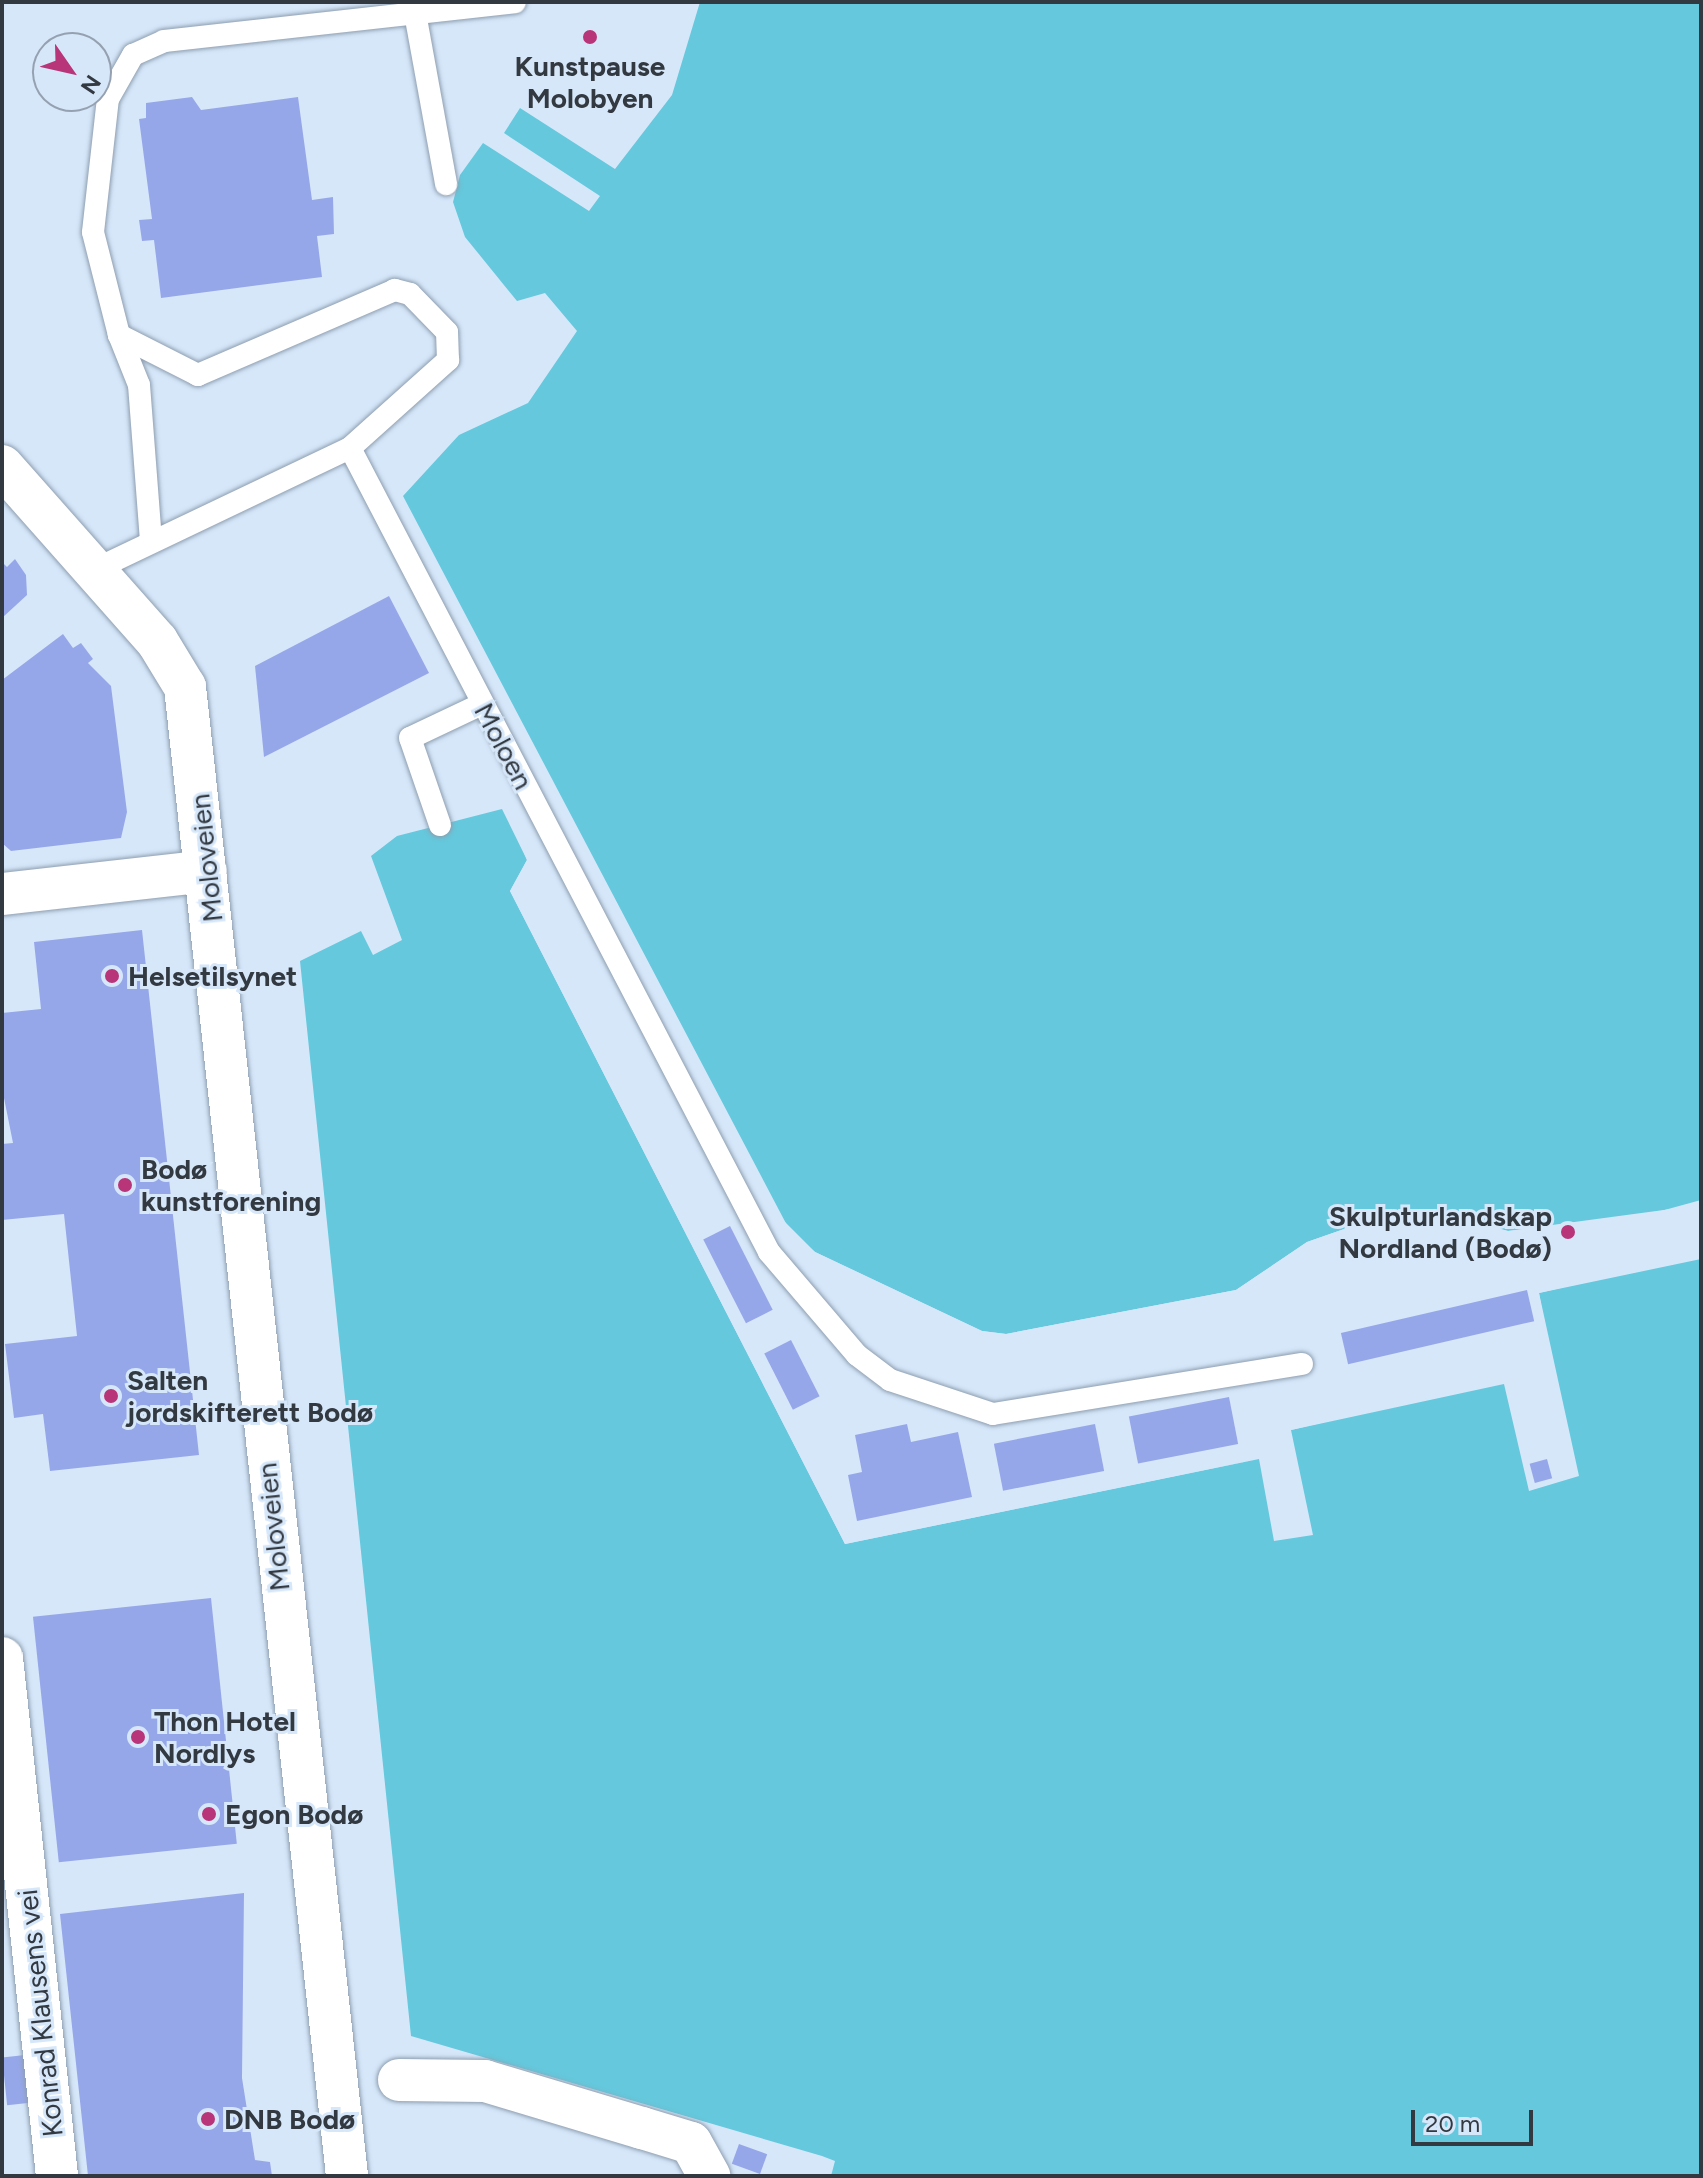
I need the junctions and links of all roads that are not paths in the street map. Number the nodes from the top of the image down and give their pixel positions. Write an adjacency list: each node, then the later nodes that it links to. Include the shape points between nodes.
1 (515, 2): 2 (lane)
2 (415, 13): 3 (lane); 4 (lane, via 164,41 133,55 108,99 93,232)
3 (446, 184)
4 (119, 335): 5 (lane, via 198,375 357,301 395,290 410,294 447,332 448,360); 7 (lane, via 139,385)
5 (350, 448): 7 (lane); 9 (lane, Moloen)
6 (2, 466): 8 (street, Moloveien)
7 (151, 541): 8 (lane)
8 (92, 571): 11 (street, Moloveien, via 157,641 185,687)
9 (482, 704): 10 (lane, via 410,738); 13 (lane, Moloen, via 769,1252 890,1380 993,1414)
10 (440, 825)
11 (206, 871): 12 (street); 17 (street, Moloveien)
12 (2, 894)
13 (1302, 1364)
14 (2, 1658): 16 (street, Konrad Klausens vei)
15 (399, 2080): 18 (street, via 485,2081 691,2143)
16 (57, 2176)
17 (347, 2176)
18 (709, 2176)

